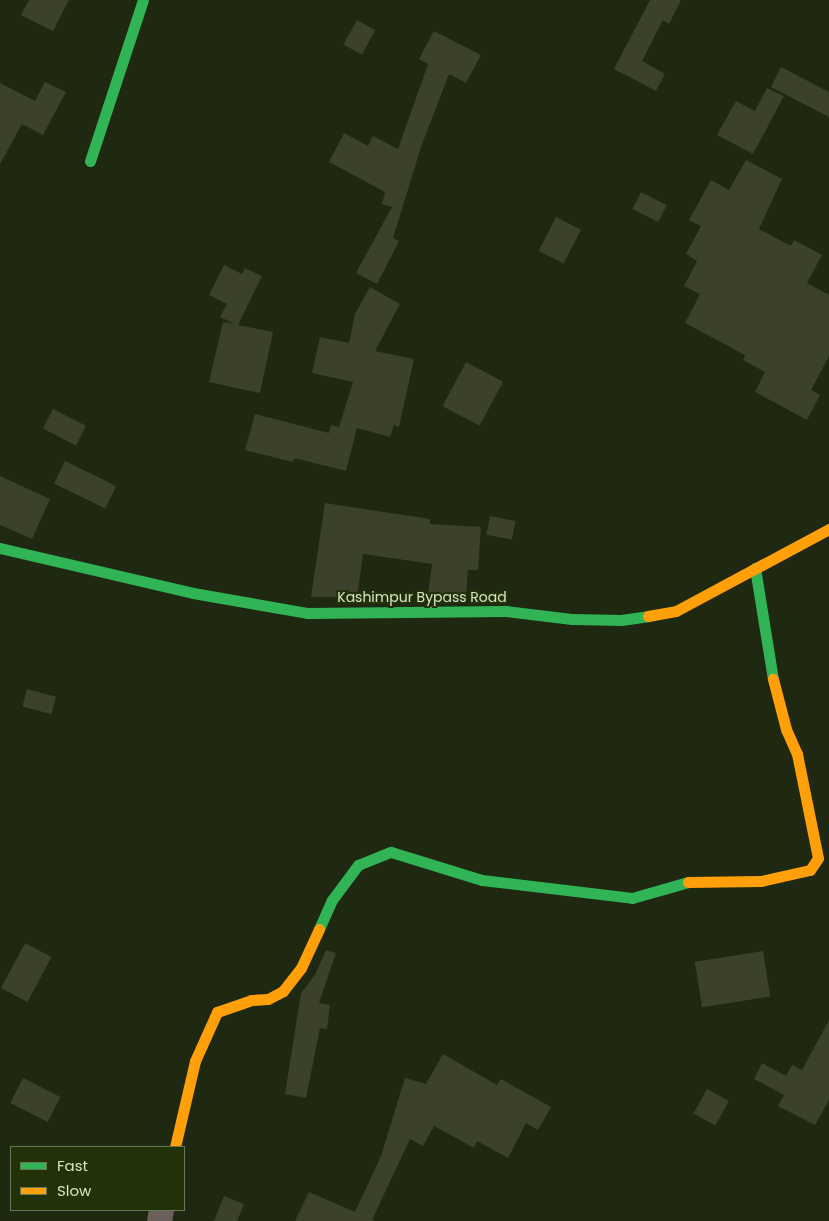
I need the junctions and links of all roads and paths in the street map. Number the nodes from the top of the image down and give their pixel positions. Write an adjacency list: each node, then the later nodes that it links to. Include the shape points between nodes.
1 (143, 0): 2 (street)
2 (90, 160)
3 (829, 529): 5 (street, Kashimpur Bypass Road)
4 (0, 548): 5 (street, Kashimpur Bypass Road, via 192,593 308,613 506,611 572,619 621,620 676,611)
5 (755, 568): 6 (street, via 774,687 797,754 818,858 810,870 761,882 690,881 632,898 482,880 391,852 358,866 332,900 301,968 283,991 268,1000 251,1000 217,1012 195,1061)
6 (175, 1146)

